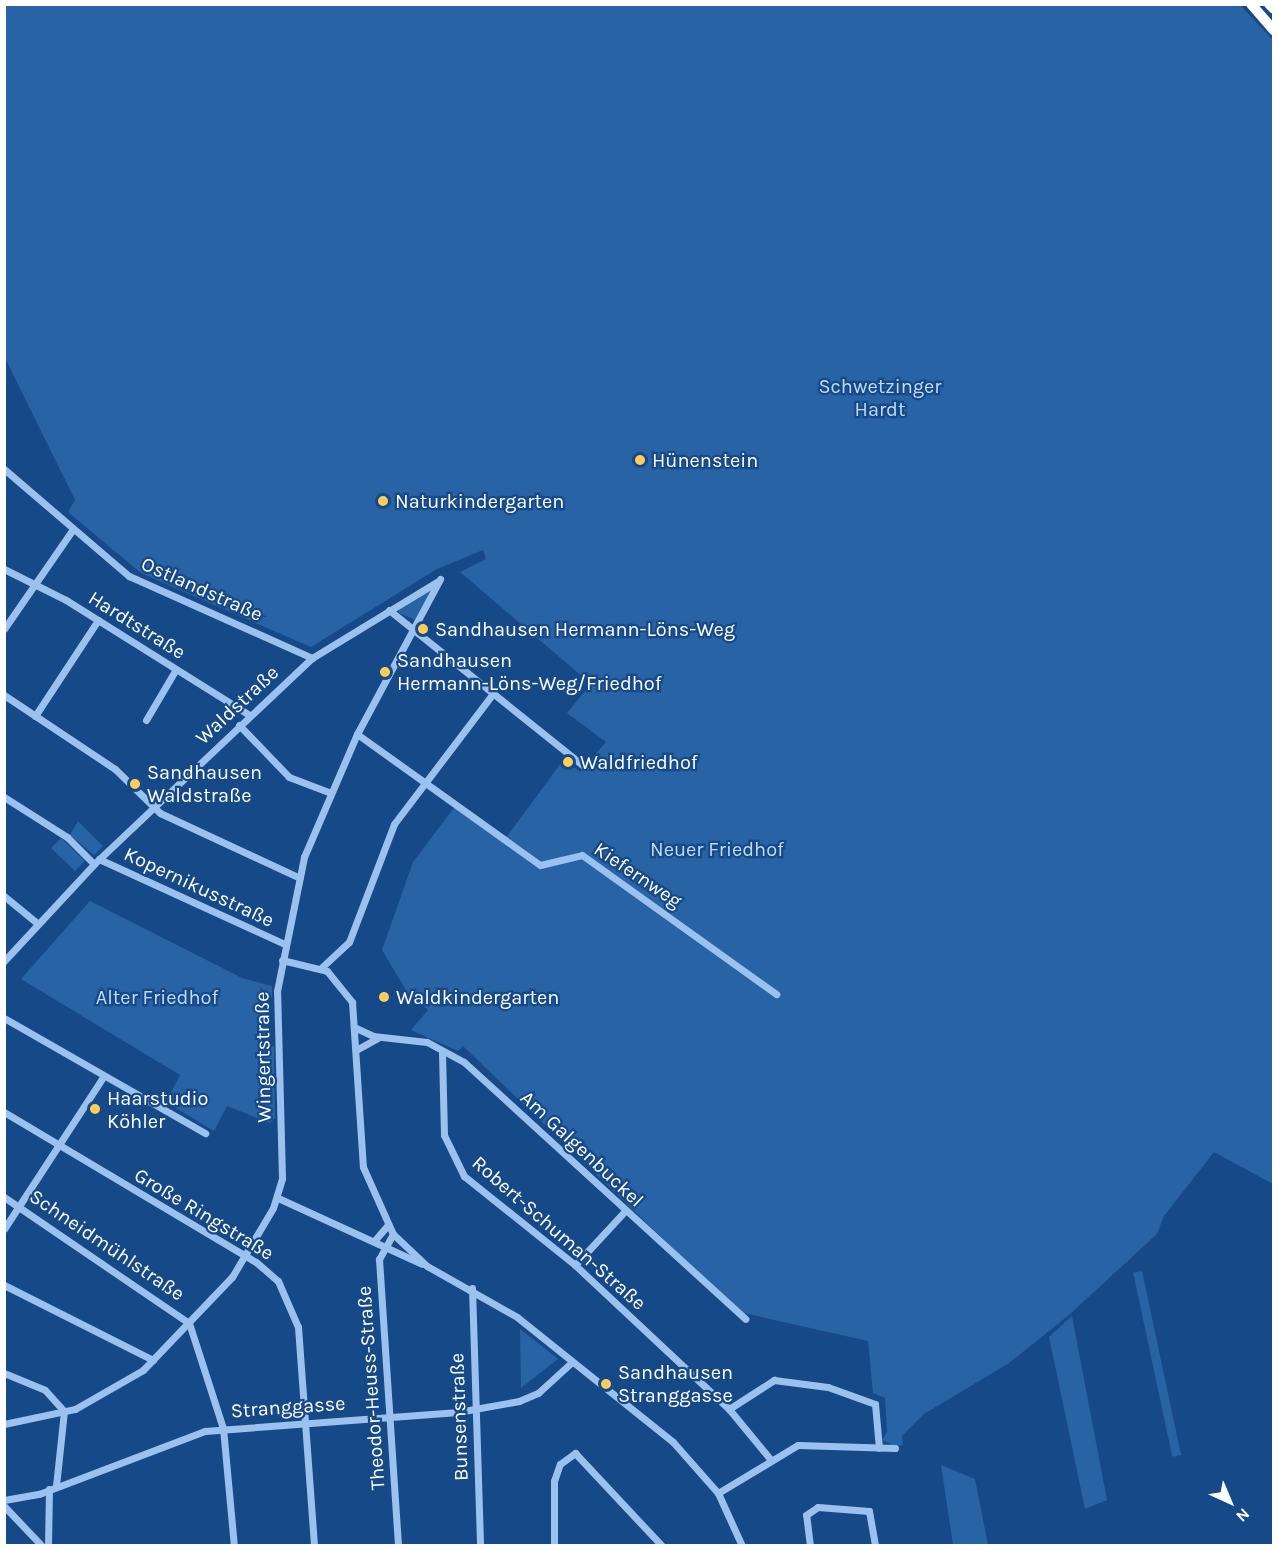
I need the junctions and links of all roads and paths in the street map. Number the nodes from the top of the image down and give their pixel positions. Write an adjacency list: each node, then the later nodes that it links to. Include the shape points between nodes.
1 (1251, 4): 4 (highway)
2 (1269, 4): 3 (highway)
3 (1274, 9)
4 (1274, 30)
5 (4, 469): 6 (street, Ostlandstraße)
6 (73, 529): 9 (street); 14 (street, Ostlandstraße, via 137,580)
7 (4, 569): 9 (street, Hardtstraße)
8 (440, 579): 10 (street, Waldstraße); 13 (street, Wingertstraße)
9 (35, 584): 11 (street, Hardtstraße); 12 (street)
10 (389, 610): 13 (street); 14 (street, Waldstraße)
11 (98, 620): 15 (street, Hardtstraße); 18 (street)
12 (4, 629)
13 (413, 631): 17 (street); 22 (street, Wingertstraße)
14 (312, 658): 19 (street, Waldstraße)
15 (176, 669): 19 (street, Hardtstraße); 20 (street)
16 (4, 695): 18 (street)
17 (492, 695): 23 (street); 24 (street)
18 (35, 716): 27 (street, via 115,770)
19 (249, 716): 21 (street, Waldstraße)
20 (146, 720)
21 (239, 725): 25 (street, via 280,771); 27 (street, Waldstraße)
22 (357, 734): 24 (street, Kiefernweg); 25 (street, Wingertstraße)
23 (585, 766)
24 (428, 784): 35 (street, via 385,838 349,942); 36 (street, Kiefernweg, via 540,865 582,855)
25 (331, 793): 29 (street, Wingertstraße)
26 (4, 797): 28 (street, via 67,837)
27 (153, 807): 28 (street, Waldstraße); 29 (street)
28 (97, 862): 31 (street, Waldstraße); 32 (street, Kopernikusstraße)
29 (300, 878): 32 (street, Wingertstraße)
30 (4, 896): 31 (street)
31 (37, 923): 34 (street, Waldstraße)
32 (285, 944): 33 (street, Wingertstraße)
33 (282, 960): 35 (street); 47 (street, Wingertstraße, via 277,991 282,1171)
34 (4, 961)
35 (321, 968): 38 (street, via 349,996)
36 (776, 994)
37 (4, 1018): 42 (street)
38 (356, 1028): 39 (street, Am Galgenbuckel); 40 (street)
39 (380, 1038): 40 (street); 41 (street, Am Galgenbuckel, via 428,1042)
40 (356, 1050): 50 (street, via 363,1167)
41 (442, 1053): 49 (street, Am Galgenbuckel, via 464,1062); 56 (street, Robert-Schuman-Straße, via 444,1135 455,1165 478,1190)
42 (103, 1077): 44 (street); 45 (street)
43 (4, 1112): 45 (street, Große Ringstraße)
44 (205, 1134)
45 (59, 1145): 48 (street); 55 (street, Große Ringstraße)
46 (4, 1197): 48 (street, Schneidmühlstraße)
47 (278, 1198): 53 (street); 55 (street, Wingertstraße)
48 (20, 1205): 51 (street); 61 (street, Schneidmühlstraße)
49 (624, 1212): 56 (street); 60 (street, Am Galgenbuckel)
50 (387, 1226): 52 (street); 53 (street)
51 (4, 1229)
52 (393, 1234): 54 (street); 57 (street)
53 (374, 1241): 54 (street)
54 (381, 1246): 57 (street); 68 (street, Theodor-Heuss-Straße)
55 (244, 1256): 61 (street, Wingertstraße); 69 (street, Große Ringstraße, via 278,1281 292,1310)
56 (574, 1265): 65 (street, Robert-Schuman-Straße)
57 (427, 1266): 59 (street)
58 (4, 1285): 62 (street)
59 (472, 1288): 63 (street, via 517,1317); 66 (street, Bunsenstraße)
60 (745, 1319)
61 (189, 1323): 62 (street, Wingertstraße); 71 (street)
62 (153, 1360): 67 (street, Wingertstraße, via 108,1392)
63 (572, 1362): 66 (street, Stranggasse, via 538,1393); 76 (street, via 673,1442)
64 (4, 1373): 67 (street, via 45,1390)
65 (729, 1409): 72 (street, via 774,1380 828,1387 875,1404); 74 (street, Robert-Schuman-Straße)
66 (474, 1410): 68 (street, Stranggasse); 84 (street, Bunsenstraße)
67 (64, 1411): 70 (street, Wingertstraße); 75 (street)
68 (389, 1416): 69 (street, Stranggasse); 83 (street, Theodor-Heuss-Straße)
69 (305, 1421): 71 (street, Stranggasse); 82 (street, Große Ringstraße)
70 (4, 1424)
71 (223, 1428): 75 (street, Stranggasse); 81 (street)
72 (879, 1448): 73 (street); 74 (street, via 798,1445)
73 (895, 1448)
74 (770, 1459): 76 (street)
75 (52, 1488): 77 (street, Stranggasse); 80 (street)
76 (718, 1493): 87 (street)
77 (4, 1500)
78 (4, 1506): 79 (street)
79 (42, 1545)
80 (48, 1545)
81 (234, 1545)
82 (314, 1545)
83 (398, 1545)
84 (480, 1545)
85 (554, 1545): 86 (street, via 554,1481 560,1464 575,1453)
86 (663, 1545)
87 (742, 1545)
88 (810, 1545): 89 (street, via 806,1515 818,1507 869,1511)
89 (875, 1545)

